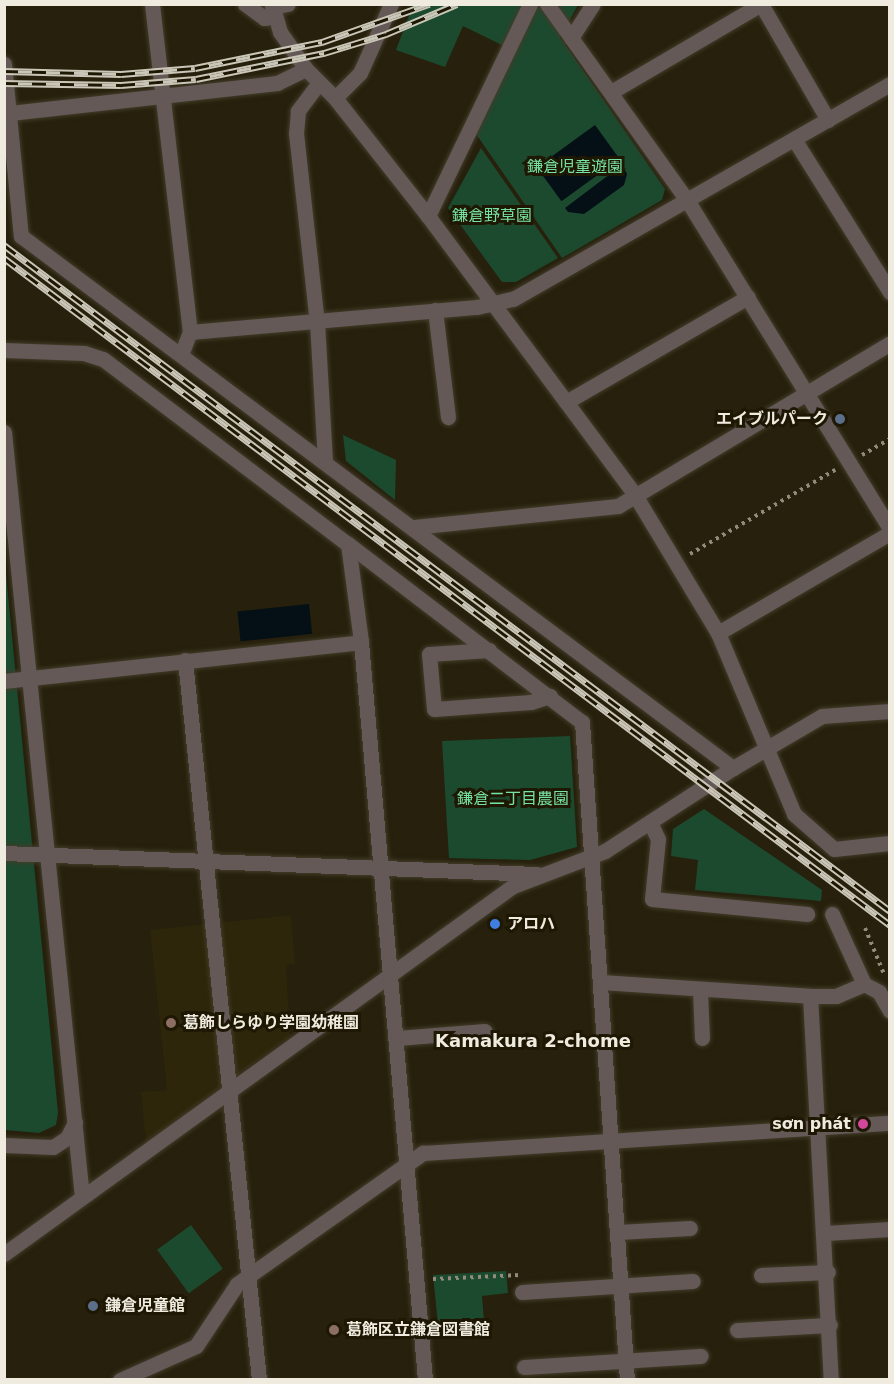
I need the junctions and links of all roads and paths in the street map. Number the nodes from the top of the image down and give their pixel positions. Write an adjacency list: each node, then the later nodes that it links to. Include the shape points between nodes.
1 (152, 4): 15 (street)
2 (245, 4): 8 (street, via 264,18)
3 (391, 4): 16 (street, via 360,73)
4 (530, 4): 21 (street)
5 (547, 4): 9 (street)
6 (593, 4): 9 (street)
7 (761, 4): 14 (street); 18 (street)
8 (277, 8): 11 (street, via 280,32)
9 (571, 38): 14 (street)
10 (4, 64): 17 (street)
11 (306, 69): 12 (street); 15 (street, via 277,83)
12 (318, 84): 16 (street); 26 (street, via 298,111 296,133)
13 (890, 84): 18 (street)
14 (611, 92): 20 (street)
15 (162, 98): 17 (street); 27 (street)
16 (335, 98): 21 (street)
17 (10, 113): 30 (street, via 21,236)
18 (828, 120): 19 (street)
19 (794, 139): 20 (street); 22 (street)
20 (687, 200): 23 (street); 24 (street, via 540,284)
21 (428, 216): 24 (street)
22 (890, 292)
23 (748, 297): 31 (street); 32 (street)
24 (495, 304): 25 (street); 32 (street)
25 (435, 310): 26 (street); 33 (street)
26 (317, 322): 27 (street); 36 (street)
27 (190, 332): 30 (street)
28 (890, 343): 31 (street)
29 (4, 350): 41 (street, via 84,353 103,359)
30 (181, 355): 36 (street)
31 (806, 393): 37 (street); 38 (street)
32 (566, 402): 38 (street)
33 (448, 417)
34 (4, 432): 47 (street)
35 (890, 439): 37 (path)
36 (325, 461): 39 (street)
37 (849, 462): 40 (street); 42 (path)
38 (635, 495): 39 (street, via 618,506); 43 (street)
39 (414, 527): 52 (street)
40 (890, 531): 43 (street)
41 (348, 549): 44 (street); 45 (street)
42 (690, 554)
43 (718, 633): 51 (street)
44 (361, 642): 46 (street); 59 (street)
45 (489, 650): 49 (street); 49 (street, via 429,654 434,709 531,702)
46 (185, 660): 47 (street); 58 (street)
47 (30, 678): 48 (street); 56 (street)
48 (4, 681)
49 (550, 696): 57 (street, via 578,717 583,728)
50 (890, 711): 51 (street, via 822,716)
51 (764, 750): 52 (street); 54 (street, via 794,814 834,849)
52 (733, 768): 53 (street)
53 (650, 822): 57 (street); 61 (street, via 658,839 652,899)
54 (890, 843)
55 (4, 853): 56 (street)
56 (47, 855): 58 (street); 75 (street)
57 (593, 856): 60 (street); 66 (street)
58 (206, 862): 59 (street); 74 (street)
59 (382, 869): 60 (street); 64 (street)
60 (537, 874): 64 (street, via 513,886)
61 (807, 914)
62 (832, 914): 67 (street)
63 (865, 928): 65 (path)
64 (390, 973): 72 (street); 74 (street)
65 (888, 980)
66 (601, 982): 68 (street); 78 (street)
67 (860, 985): 69 (street, via 836,996); 70 (street, via 875,988)
68 (700, 991): 69 (street); 73 (street)
69 (810, 996): 77 (street)
70 (890, 1011)
71 (485, 1031): 72 (street)
72 (397, 1038): 80 (street)
73 (702, 1038)
74 (230, 1092): 81 (street); 88 (street)
75 (75, 1122): 79 (street, via 67,1138 53,1147); 81 (street)
76 (890, 1123): 77 (street)
77 (818, 1128): 78 (street); 85 (street)
78 (610, 1142): 80 (street, via 423,1153); 84 (street)
79 (4, 1145)
80 (408, 1159): 88 (street); 102 (street)
81 (82, 1197): 86 (street)
82 (690, 1227): 84 (street)
83 (890, 1229): 85 (street)
84 (618, 1232): 92 (street)
85 (826, 1233): 87 (street)
86 (4, 1254)
87 (828, 1272): 89 (street); 95 (street)
88 (249, 1275): 100 (street, via 237,1284 196,1346); 101 (street)
89 (761, 1275)
90 (429, 1280): 93 (path, via 517,1273 533,1281)
91 (693, 1281): 92 (street)
92 (621, 1284): 93 (street); 98 (street)
93 (540, 1291): 94 (street)
94 (522, 1292)
95 (830, 1324): 96 (street); 104 (street)
96 (737, 1330)
97 (701, 1356): 98 (street)
98 (626, 1359): 99 (street); 103 (street)
99 (524, 1367)
100 (120, 1380)
101 (260, 1380)
102 (425, 1380)
103 (627, 1380)
104 (831, 1380)

